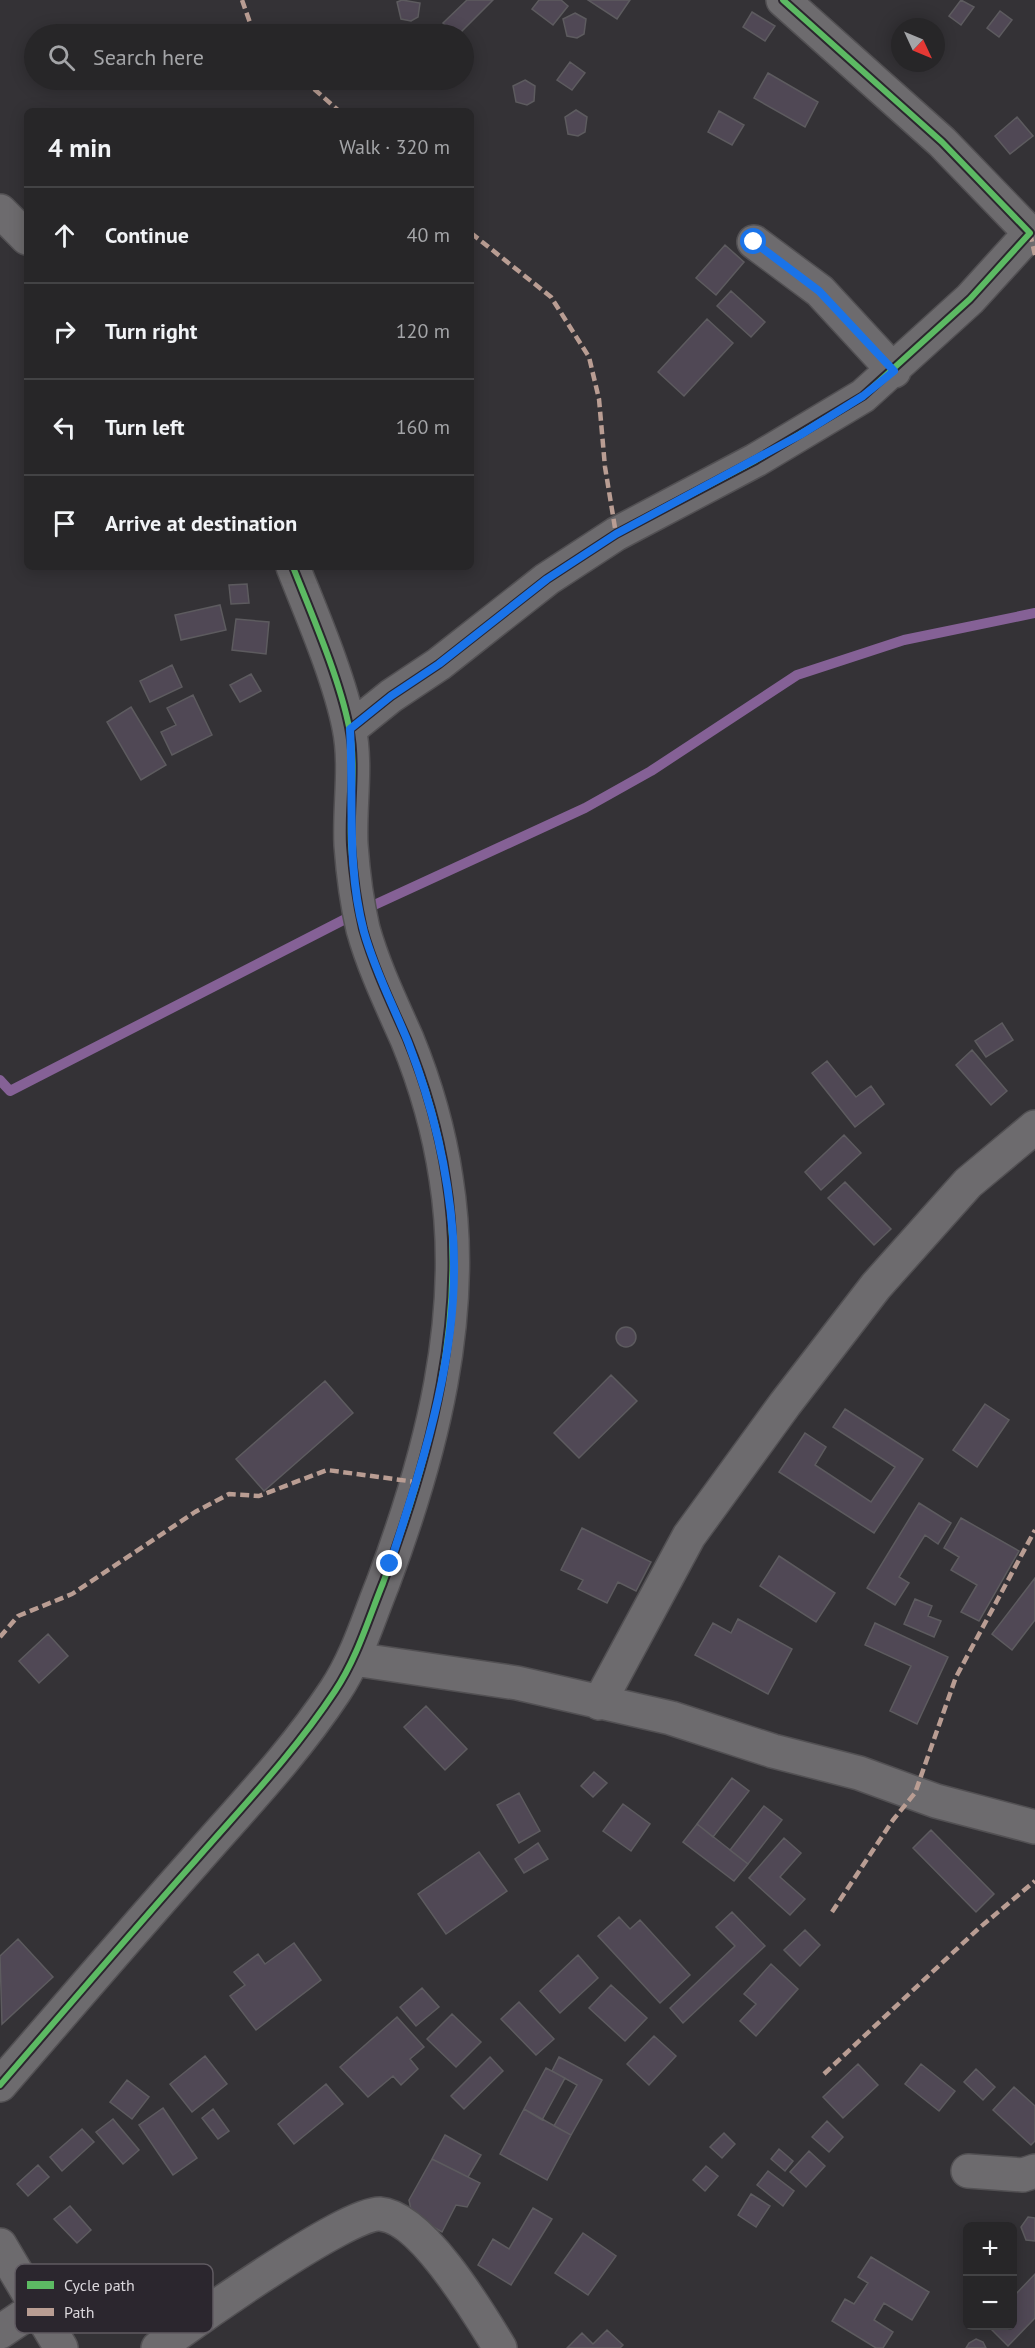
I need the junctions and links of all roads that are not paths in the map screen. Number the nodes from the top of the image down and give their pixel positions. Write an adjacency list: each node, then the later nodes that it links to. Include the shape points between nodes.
1 (783, 0): 3 (street, via 942,142)
2 (0, 212): 4 (street)
3 (1032, 230): 6 (street, via 970,299)
4 (24, 235)
5 (754, 242): 6 (street, via 819,291)
6 (894, 371): 8 (street, via 863,396 800,435 616,534 547,579)
7 (294, 570): 8 (street)
8 (350, 729): 10 (street, via 351,846 359,912 382,987 428,1098 446,1176 453,1238 451,1307 438,1401 396,1544)
9 (1035, 1127): 11 (street, via 968,1183 876,1286 785,1404 689,1536)
10 (354, 1659): 11 (street, via 517,1683); 13 (street, via 287,1758)
11 (599, 1703): 12 (street, via 671,1718 773,1751 860,1773 936,1801)
12 (1035, 1827)
13 (0, 2085)
14 (968, 2171): 15 (street, via 1023,2175)
15 (1035, 2171)
16 (0, 2245): 17 (street)
17 (15, 2270)
18 (213, 2308): 25 (street, via 362,2217 381,2214 403,2225 431,2248 466,2292)
19 (15, 2322): 20 (street)
20 (0, 2332)
21 (52, 2333): 23 (street)
22 (179, 2333): 24 (street)
23 (61, 2348)
24 (158, 2348)
25 (500, 2348)

